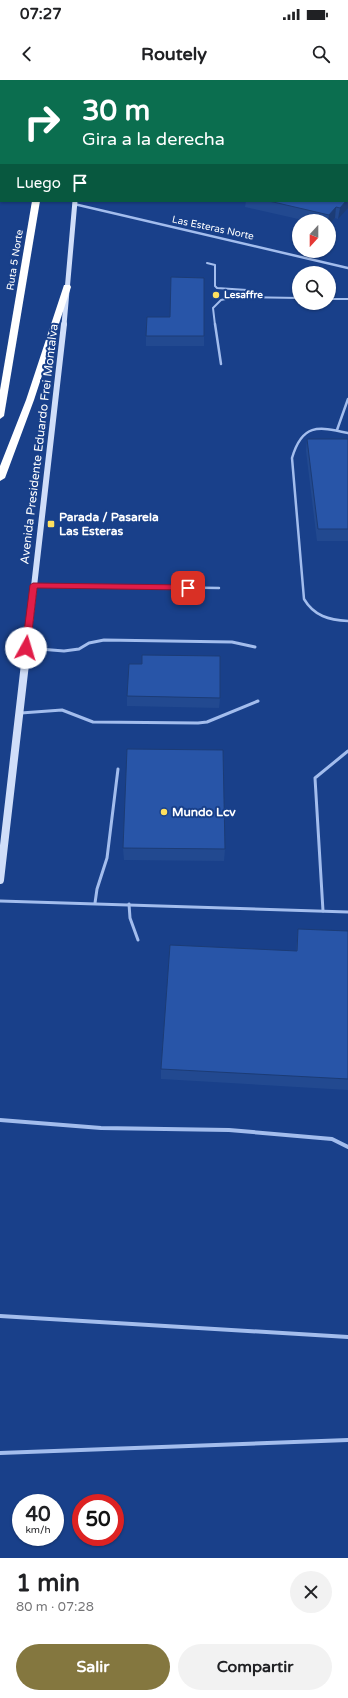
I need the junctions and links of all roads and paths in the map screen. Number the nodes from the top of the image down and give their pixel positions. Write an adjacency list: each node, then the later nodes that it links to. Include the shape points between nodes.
1 (36, 202): 12 (highway, Ruta 5 Norte)
2 (74, 203): 4 (street, Las Esteras Norte); 5 (main road, Avenida Presidente Eduardo Frei Montalva)
3 (207, 263): 6 (lane, via 215,265 217,288)
4 (348, 268)
5 (67, 287): 15 (highway, via 30,400); 16 (main road, Avenida Presidente Eduardo Frei Montalva)
6 (247, 290)
7 (292, 298): 10 (lane, via 235,297 221,300 213,308)
8 (336, 299): 9 (lane)
9 (348, 299)
10 (221, 364)
11 (348, 399): 13 (lane)
12 (0, 416)
13 (336, 430): 14 (lane); 18 (lane, via 319,428 305,432 295,443 292,458 304,599 317,614 334,620)
14 (348, 433)
15 (0, 478)
16 (33, 585): 17 (lane); 20 (main road, Avenida Presidente Eduardo Frei Montalva)
17 (219, 588)
18 (348, 621)
19 (255, 647): 20 (lane, via 232,642 104,640 89,643 79,649 64,651)
20 (26, 648): 22 (main road, Avenida Presidente Eduardo Frei Montalva)
21 (258, 701): 22 (lane, via 207,722 198,723 93,722 62,710)
22 (19, 713): 25 (main road, Avenida Presidente Eduardo Frei Montalva)
23 (348, 750): 29 (lane, via 315,778)
24 (118, 769): 27 (lane, via 107,858)
25 (0, 880)
26 (0, 902): 27 (lane)
27 (95, 903): 28 (lane)
28 (129, 904): 29 (lane); 31 (lane, via 130,918)
29 (323, 911): 30 (lane)
30 (348, 912)
31 (138, 940)
32 (0, 1120): 33 (lane, via 101,1128 229,1130 332,1139)
33 (348, 1147)
34 (0, 1316): 35 (lane)
35 (348, 1337)
36 (348, 1440): 37 (lane)
37 (0, 1453)

